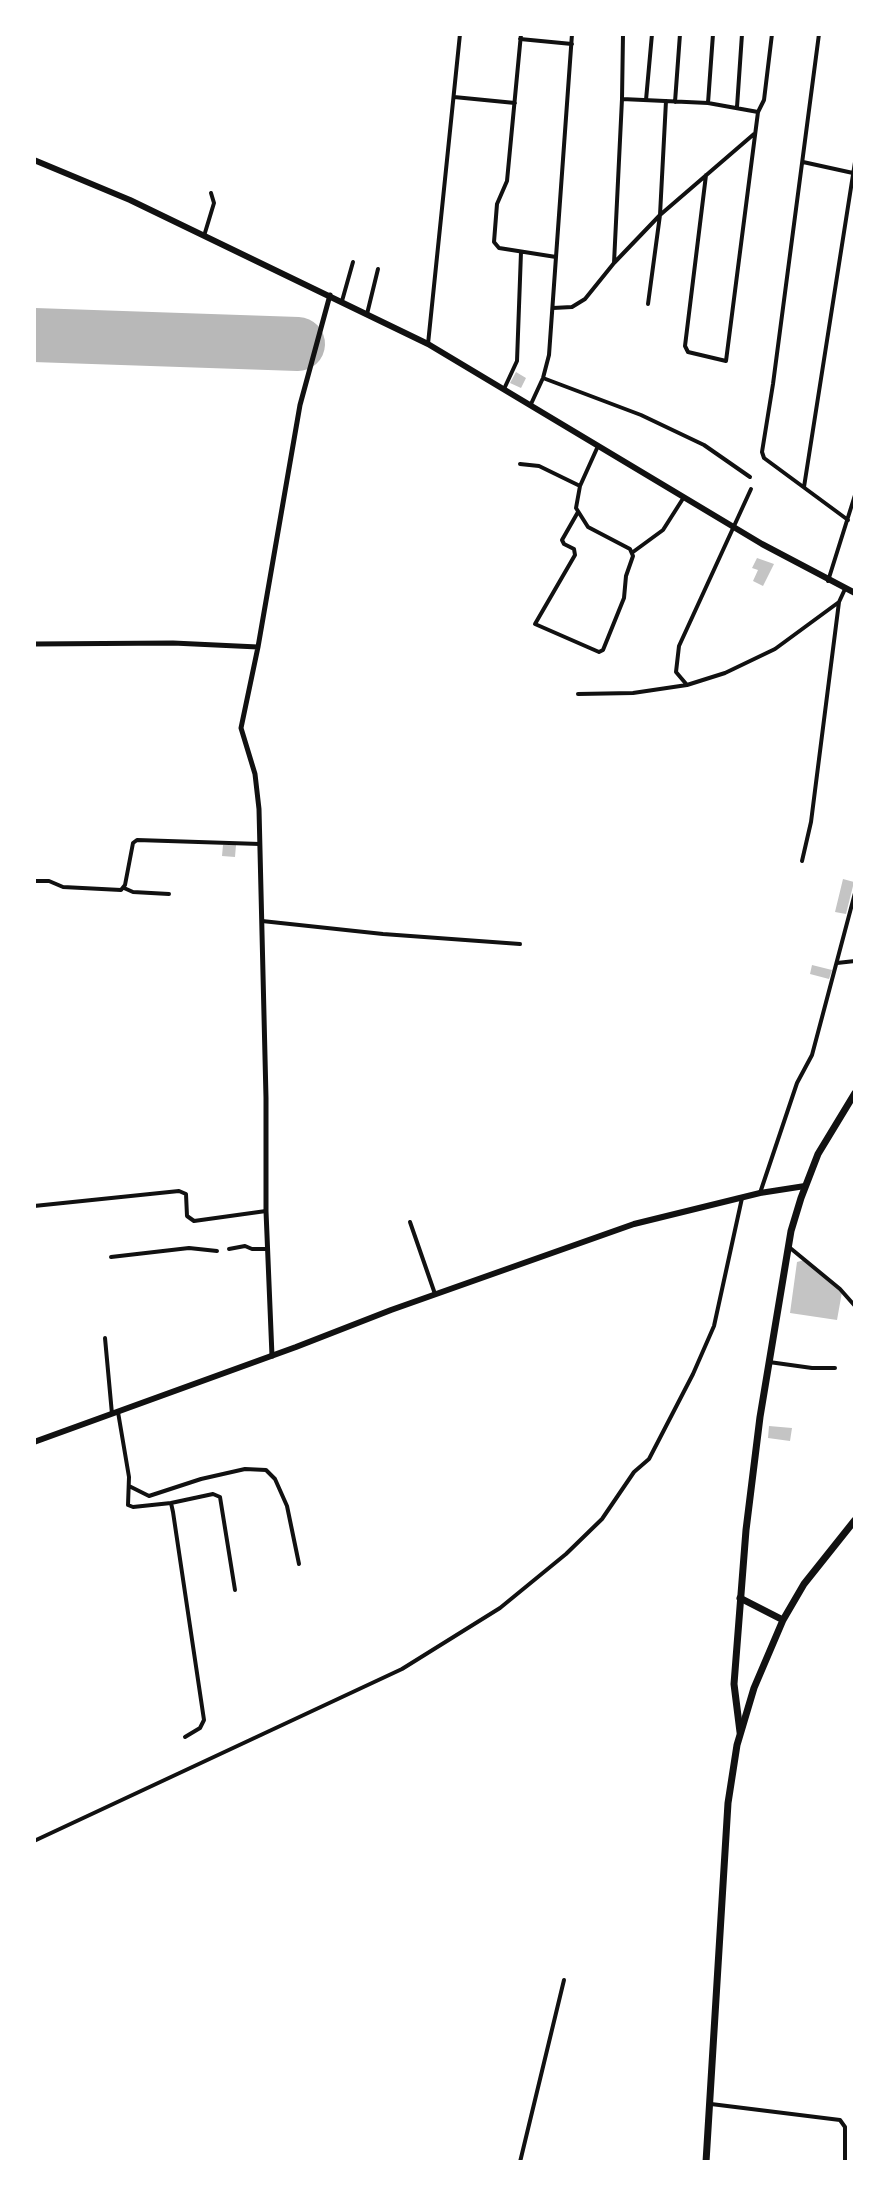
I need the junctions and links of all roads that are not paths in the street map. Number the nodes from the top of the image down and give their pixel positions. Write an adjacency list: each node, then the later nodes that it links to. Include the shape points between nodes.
1 (460, 34): 12 (street)
2 (572, 34): 11 (street)
3 (623, 34): 13 (street)
4 (652, 34): 14 (street)
5 (680, 34): 16 (street)
6 (713, 34): 18 (street)
7 (742, 34): 19 (street)
8 (772, 34): 20 (street)
9 (819, 34): 23 (street)
10 (521, 36): 11 (street); 17 (street)
11 (572, 44): 31 (street)
12 (453, 97): 17 (street); 40 (street)
13 (622, 99): 14 (street); 33 (street)
14 (646, 100): 15 (street)
15 (666, 101): 16 (street); 28 (street)
16 (675, 102): 18 (street)
17 (515, 103): 30 (street, via 494,242)
18 (708, 103): 19 (street)
19 (737, 107): 20 (street)
20 (758, 112): 21 (street)
21 (756, 133): 26 (street); 26 (street, via 728,359 723,362 688,352 685,346)
22 (34, 160): 29 (main road)
23 (803, 162): 25 (street); 48 (street, via 762,452)
24 (855, 162): 25 (street)
25 (854, 173): 48 (street)
26 (706, 175): 28 (street)
27 (211, 193): 29 (street, via 214,203)
28 (660, 215): 33 (street); 37 (street)
29 (204, 236): 35 (main road)
30 (521, 252): 31 (street); 42 (street, via 517,361)
31 (556, 257): 38 (street)
32 (353, 262): 36 (street)
33 (614, 263): 38 (street, via 579,303)
34 (378, 269): 39 (street)
35 (330, 295): 36 (main road); 61 (street, via 300,405)
36 (342, 301): 39 (main road)
37 (648, 304)
38 (553, 308): 41 (street)
39 (367, 314): 40 (main road)
40 (428, 344): 42 (main road)
41 (543, 378): 43 (street); 46 (street, via 704,445)
42 (504, 389): 43 (main road)
43 (531, 404): 44 (main road)
44 (598, 446): 47 (street); 51 (main road)
45 (520, 464): 47 (street, via 539,466)
46 (750, 477)
47 (580, 486): 52 (street)
48 (804, 487): 53 (street)
49 (751, 489): 54 (street)
50 (855, 495): 53 (street)
51 (684, 497): 54 (main road); 55 (street, via 663,530)
52 (578, 512): 55 (street, via 588,527); 55 (street, via 562,540 575,555 535,621 537,626 595,652 603,650 624,598)
53 (848, 520): 56 (street)
54 (733, 525): 56 (main road); 62 (street, via 679,646 676,672)
55 (633, 552)
56 (828, 581): 57 (main road)
57 (845, 589): 58 (main road); 59 (street)
58 (855, 593)
59 (839, 602): 62 (street, via 775,649); 65 (street)
60 (34, 644): 61 (street)
61 (258, 647): 64 (street, via 241,728 255,774)
62 (687, 685): 63 (street)
63 (578, 694)
64 (260, 844): 67 (street, via 134,840); 70 (street)
65 (802, 861)
66 (34, 881): 67 (street)
67 (124, 888): 69 (street)
68 (855, 893): 73 (street)
69 (169, 894)
70 (262, 921): 71 (street); 79 (street)
71 (520, 944)
72 (855, 961): 73 (street)
73 (837, 963): 76 (street, via 812,1055 797,1083)
74 (855, 1093): 75 (main road, via 824,1142)
75 (805, 1186): 76 (main road); 81 (main road)
76 (760, 1193): 77 (main road)
77 (743, 1197): 86 (main road, via 634,1224); 103 (street, via 714,1326 693,1374 649,1459 602,1519 566,1554 500,1608 402,1669)
78 (34, 1206): 79 (street, via 179,1191 186,1194 187,1216 194,1221)
79 (266, 1211): 83 (street)
80 (410, 1222): 86 (street)
81 (789, 1247): 87 (street); 90 (main road)
82 (229, 1249): 83 (street)
83 (267, 1249): 89 (street)
84 (217, 1251): 85 (street, via 189,1248)
85 (111, 1257)
86 (435, 1294): 89 (main road)
87 (855, 1306)
88 (105, 1338): 92 (street)
89 (272, 1356): 92 (main road)
90 (769, 1362): 91 (street); 99 (main road)
91 (835, 1368)
92 (115, 1413): 93 (main road); 94 (street)
93 (34, 1442)
94 (129, 1486): 95 (street, via 127,1501 133,1507); 97 (street, via 149,1496 245,1469 266,1470 287,1506)
95 (171, 1503): 98 (street, via 220,1497); 102 (street, via 204,1720)
96 (855, 1520): 100 (main road)
97 (299, 1564)
98 (235, 1590)
99 (740, 1598): 100 (main road); 101 (main road, via 734,1695)
100 (783, 1620): 101 (main road)
101 (740, 1732): 105 (main road, via 728,1803)
102 (185, 1737)
103 (34, 1841)
104 (564, 1980): 108 (street)
105 (709, 2103): 107 (street, via 840,2120 845,2127); 109 (main road)
106 (855, 2159): 107 (street)
107 (845, 2161)
108 (520, 2162)
109 (706, 2162)

